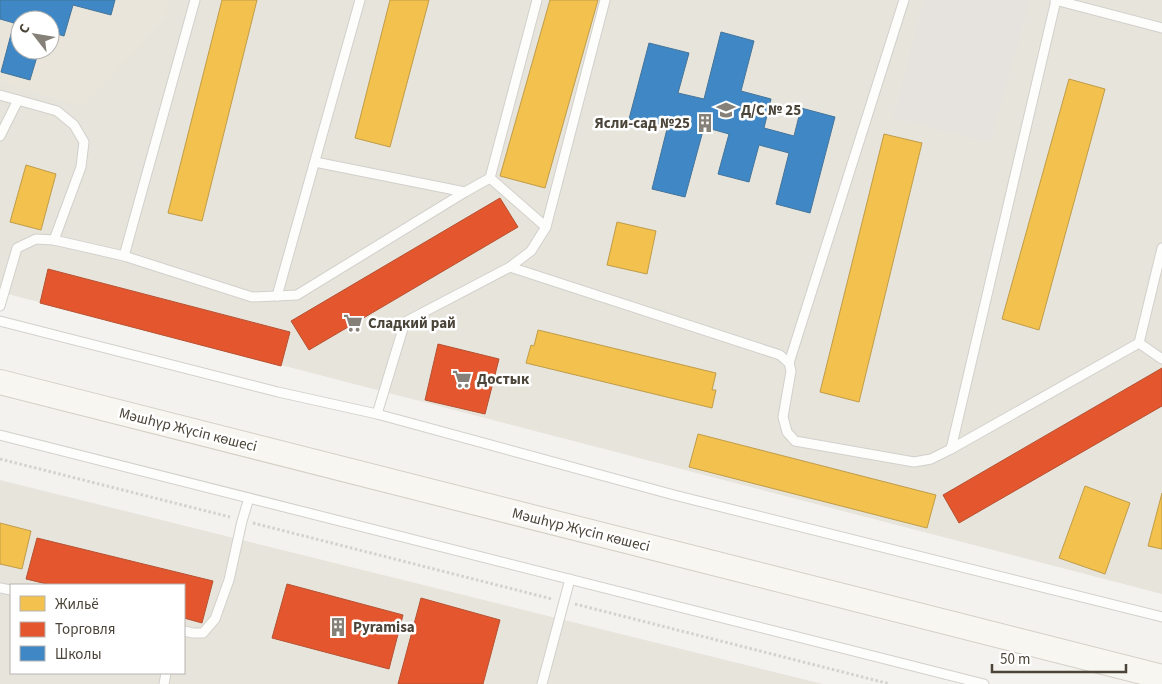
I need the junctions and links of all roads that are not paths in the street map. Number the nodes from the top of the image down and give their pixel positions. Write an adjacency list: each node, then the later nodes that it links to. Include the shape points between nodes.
1 (196, 0): 17 (lane)
2 (360, 0): 11 (lane)
3 (537, 0): 12 (lane)
4 (605, 0): 14 (lane)
5 (904, 0): 24 (lane)
6 (1056, 0): 7 (lane); 28 (lane)
7 (1162, 28)
8 (0, 94): 9 (lane)
9 (18, 100): 10 (lane); 15 (lane, via 57,111 74,125 84,142 81,167)
10 (0, 136)
11 (315, 162): 13 (lane); 19 (lane)
12 (490, 178): 13 (lane); 14 (lane)
13 (465, 192): 19 (lane, via 297,295)
14 (546, 227): 18 (lane, via 531,251)
15 (54, 240): 17 (lane); 20 (lane, via 36,239 17,248)
16 (1162, 248): 22 (lane)
17 (124, 256): 19 (lane, via 252,297)
18 (510, 267): 24 (lane, via 780,355); 26 (lane, via 405,322)
19 (277, 296)
20 (0, 306)
21 (0, 321): 26 (lane)
22 (1138, 343): 23 (lane); 28 (lane)
23 (1162, 359)
24 (790, 363): 28 (lane, via 783,417 787,432 794,441 914,462 931,459)
25 (0, 382): 33 (main road, Мәшһүр Жүсіп көшесі)
26 (377, 414): 31 (lane, via 674,495)
27 (0, 435): 29 (lane)
28 (951, 449)
29 (249, 498): 30 (lane); 32 (lane, via 229,580 215,619 203,633)
30 (570, 579): 34 (lane); 35 (lane)
31 (1162, 617)
32 (185, 631)
33 (1162, 677)
34 (542, 684)
35 (984, 684)

